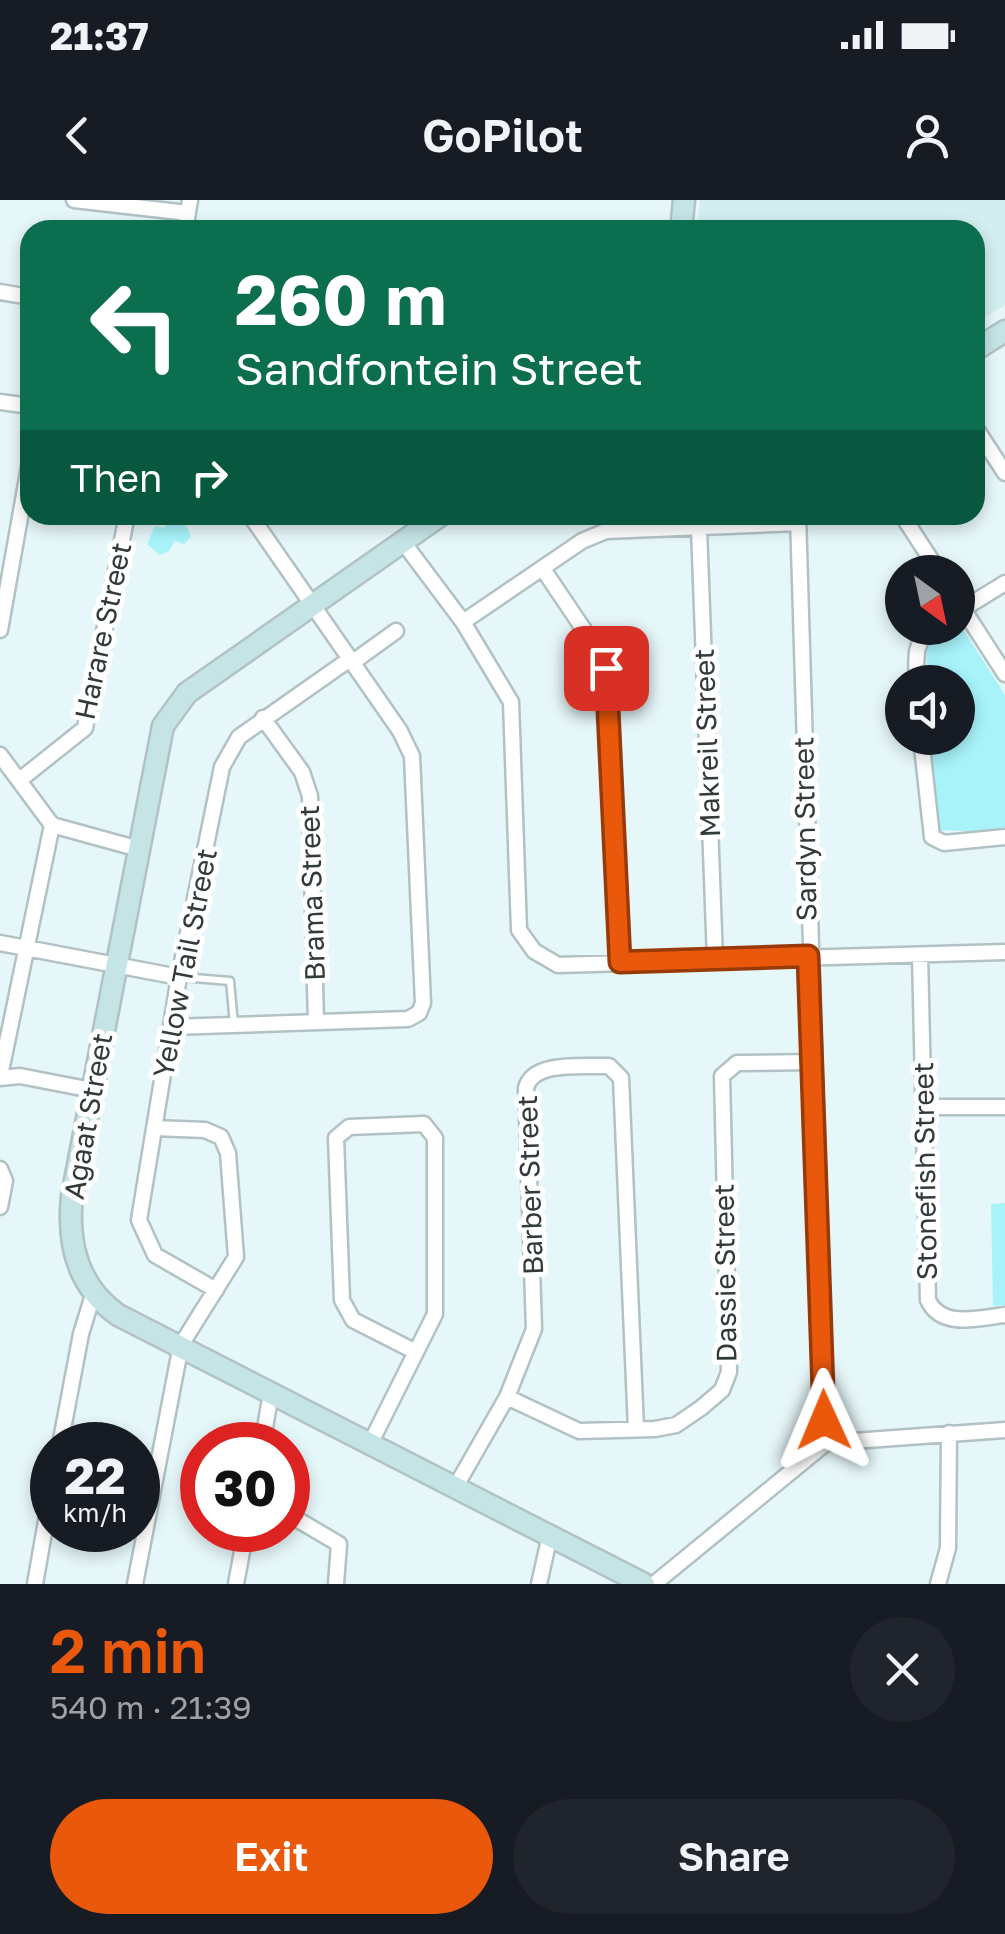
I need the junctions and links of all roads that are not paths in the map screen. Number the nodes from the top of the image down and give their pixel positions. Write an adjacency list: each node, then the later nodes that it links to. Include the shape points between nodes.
1 (74, 200): 2 (street)
2 (189, 206)
3 (985, 442): 4 (street)
4 (1005, 473)
5 (20, 517): 20 (street)
6 (125, 525): 28 (street, Harare Street, via 89,719 80,735)
7 (257, 525): 18 (street)
8 (427, 525): 13 (street, Agaat Street)
9 (732, 525): 12 (street)
10 (798, 525): 35 (street, Sardyn Street)
11 (908, 525): 14 (street)
12 (699, 528): 15 (street, via 606,532); 37 (street, Makreil Street)
13 (403, 542): 18 (street, Agaat Street); 19 (street)
14 (928, 555)
15 (543, 570): 19 (street); 38 (street, via 608,674)
16 (1005, 583): 17 (street)
17 (975, 599)
18 (312, 606): 23 (street); 31 (street, Agaat Street, via 173,708 163,726)
19 (463, 622): 38 (street, via 511,702 519,930 534,951 558,966)
20 (0, 629)
21 (975, 631): 24 (street)
22 (396, 632): 23 (street, Yellow Tail Street)
23 (351, 661): 25 (street, Yellow Tail Street); 41 (street, via 412,756 422,1003 408,1019)
24 (1005, 674)
25 (264, 718): 40 (street, Yellow Tail Street, via 226,755); 41 (street, Brama Street, via 302,772 310,796)
26 (0, 754): 28 (street)
27 (923, 755): 30 (street, via 932,837 944,843)
28 (21, 778): 29 (street)
29 (52, 825): 31 (street); 33 (street)
30 (1005, 837)
31 (139, 849): 39 (street, Agaat Street)
32 (0, 943): 33 (street)
33 (28, 949): 39 (street); 45 (street)
34 (1005, 952): 36 (street)
35 (808, 956): 36 (street); 37 (street); 44 (street, Sardyn Street)
36 (920, 956): 47 (street, Stonefish Street)
37 (716, 959): 38 (street)
38 (620, 962)
39 (117, 966): 40 (street); 46 (street, Agaat Street)
40 (179, 977): 42 (lane, via 230,981); 43 (street, Yellow Tail Street)
41 (316, 1022): 42 (street)
42 (234, 1025): 43 (street)
43 (172, 1027): 49 (street, Yellow Tail Street)
44 (812, 1062): 61 (street, Dassie Street, via 738,1064 722,1076 729,1372 722,1390 676,1425); 65 (street, Sardyn Street)
45 (1, 1077): 46 (street)
46 (92, 1090): 53 (street, Agaat Street, via 70,1220 76,1258)
47 (924, 1107): 48 (street); 54 (street, Stonefish Street, via 928,1300 948,1319)
48 (1005, 1107)
49 (154, 1128): 52 (street, Yellow Tail Street, via 142,1232 155,1255); 52 (street, via 205,1130 221,1137 228,1153 236,1257)
50 (0, 1169): 51 (street)
51 (0, 1207)
52 (216, 1290): 55 (street)
53 (93, 1295): 55 (street); 59 (street)
54 (1005, 1315)
55 (180, 1345): 57 (street); 73 (street)
56 (416, 1352): 56 (street, via 437,1305 436,1138 424,1124 349,1127 336,1138 342,1300 352,1320); 64 (street)
57 (272, 1393): 60 (street); 64 (street)
58 (507, 1397): 61 (street, Dassie Street, via 579,1432); 61 (street, Barber Street, via 535,1320 526,1082 540,1070 610,1066 622,1082); 66 (street, Barber Street)
59 (64, 1422)
60 (266, 1422)
61 (636, 1429)
62 (1005, 1430): 63 (street)
63 (949, 1434): 65 (street); 71 (street)
64 (371, 1442): 66 (street)
65 (826, 1444): 78 (street)
66 (456, 1486): 68 (street)
67 (310, 1527): 75 (street, via 340,1544)
68 (550, 1535): 76 (street); 77 (street)
69 (41, 1552): 72 (street)
70 (242, 1552): 74 (street)
71 (944, 1582)
72 (35, 1584)
73 (135, 1584)
74 (236, 1584)
75 (336, 1584)
76 (539, 1584)
77 (644, 1584)
78 (654, 1584)

